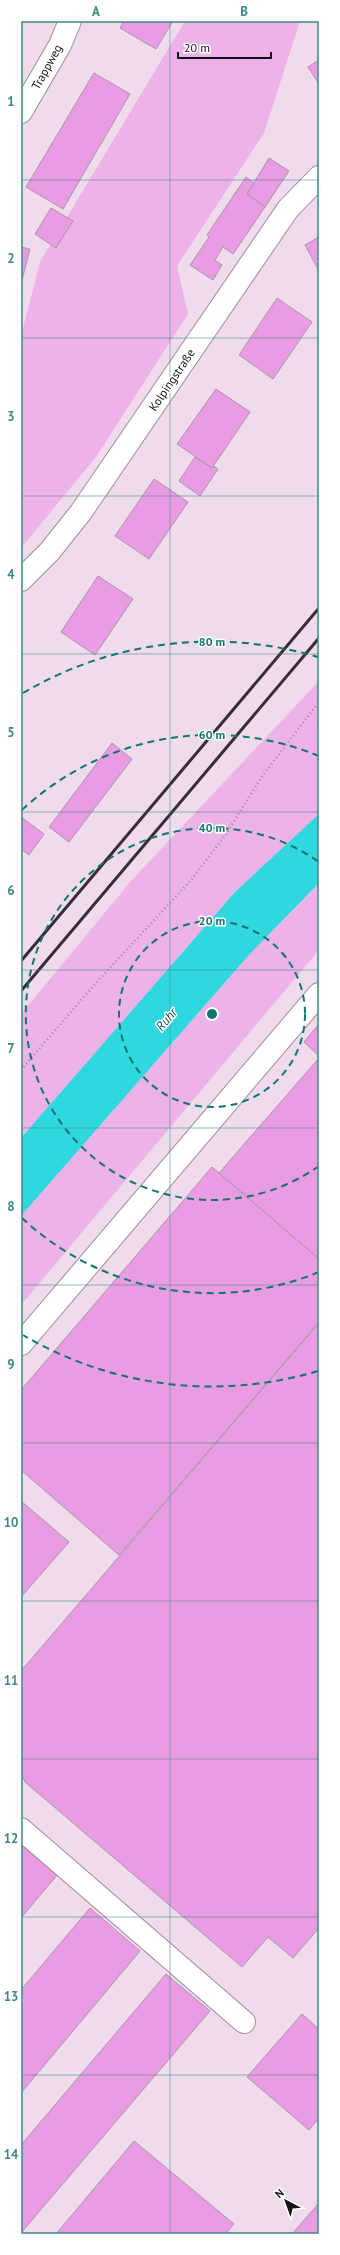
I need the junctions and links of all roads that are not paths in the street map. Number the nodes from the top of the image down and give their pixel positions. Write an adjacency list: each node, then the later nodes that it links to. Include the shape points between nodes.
1 (70, 21): 2 (street, Trappweg, via 60,45)
2 (21, 112)
3 (319, 177): 4 (street, Kolpingstraße, via 288,209 81,512 50,551)
4 (21, 580)
5 (319, 994): 6 (street)
6 (21, 1344)
7 (21, 1829): 8 (street)
8 (244, 2022)

